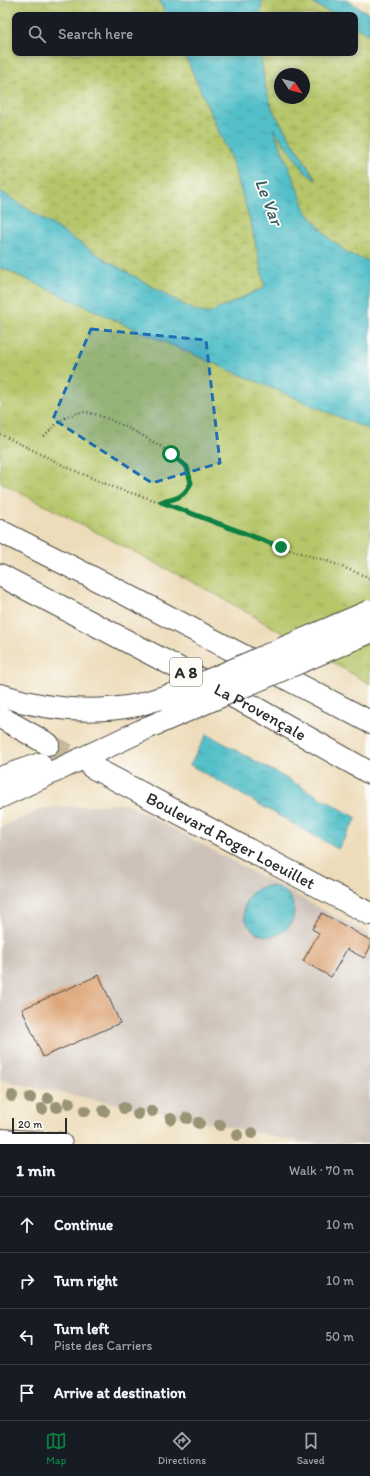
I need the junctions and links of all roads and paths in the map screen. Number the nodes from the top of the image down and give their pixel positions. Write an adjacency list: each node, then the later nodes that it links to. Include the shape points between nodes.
1 (0, 434): 3 (path, via 73,470 118,489)
2 (44, 437): 3 (path, via 63,418 84,412 124,425 187,467 191,483 186,494 177,500)
3 (161, 502): 6 (path)
4 (0, 531): 11 (main road, A 8)
5 (0, 575): 15 (main road, La Provençale / A 8, via 259,710)
6 (370, 578)
7 (370, 611): 9 (main road, bridge, via 204,683 138,705 116,709 69,710)
8 (370, 632): 12 (main road, bridge)
9 (0, 695)
10 (0, 717): 13 (main road)
11 (370, 722)
12 (149, 727): 16 (main road); 17 (main road)
13 (48, 744)
14 (92, 767): 18 (main road, Boulevard Roger Loeuillet)
15 (370, 773)
16 (0, 778)
17 (0, 797)
18 (370, 914)
19 (0, 1140): 20 (main road)
20 (61, 1144)

